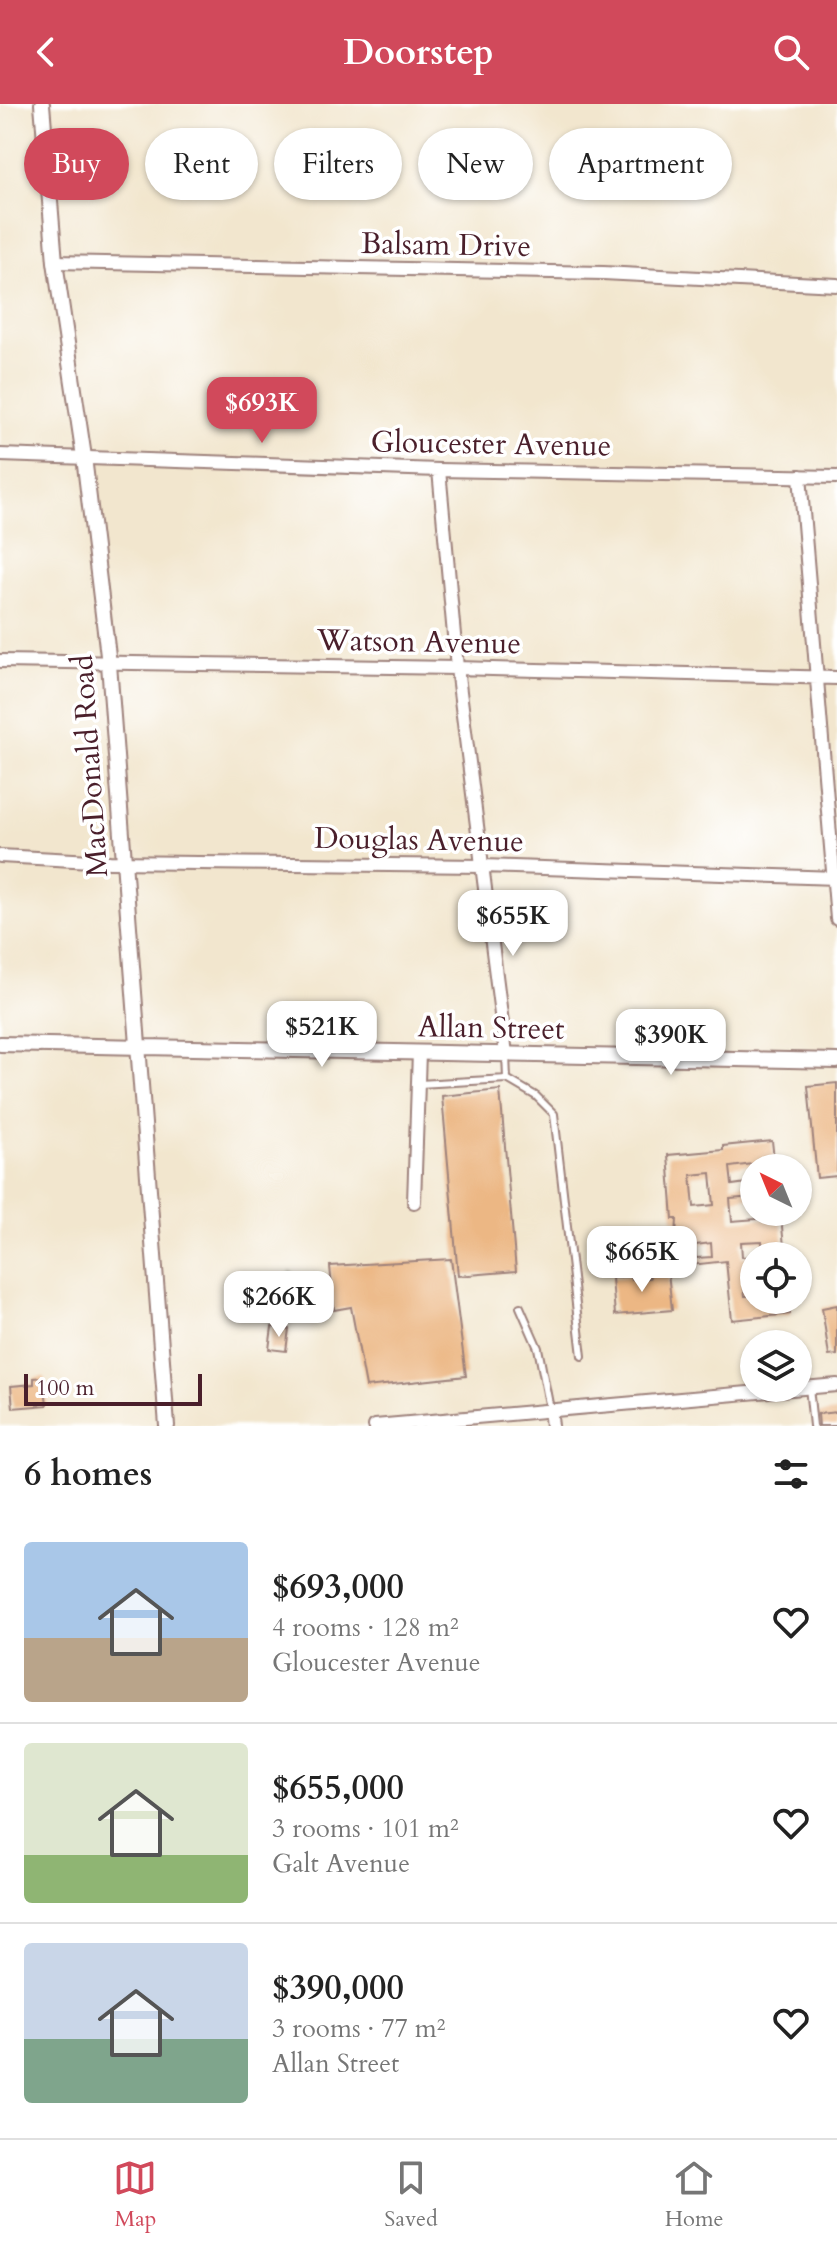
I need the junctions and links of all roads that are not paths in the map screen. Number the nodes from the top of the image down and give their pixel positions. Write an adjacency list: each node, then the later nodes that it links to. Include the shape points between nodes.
1 (42, 104): 2 (street, MacDonald Road)
2 (55, 262): 3 (street, Balsam Drive, via 603,273); 5 (street, MacDonald Road)
3 (837, 285)
4 (0, 455): 5 (street, Gloucester Avenue)
5 (84, 457): 6 (street, Gloucester Avenue); 10 (street, MacDonald Road)
6 (439, 470): 7 (street, Gloucester Avenue); 11 (street)
7 (800, 476): 8 (street, Gloucester Avenue); 12 (street)
8 (837, 477)
9 (0, 661): 10 (street, Watson Avenue)
10 (109, 664): 11 (street, Watson Avenue); 15 (street, MacDonald Road)
11 (457, 668): 12 (street, Watson Avenue); 16 (street)
12 (817, 678): 13 (street, Watson Avenue); 17 (street)
13 (837, 678)
14 (0, 856): 15 (street, Douglas Avenue)
15 (123, 862): 16 (street, Douglas Avenue); 20 (street, MacDonald Road)
16 (484, 866): 17 (street, Douglas Avenue); 22 (street)
17 (835, 878): 18 (street)
18 (837, 919)
19 (0, 1044): 20 (street, Allan Street)
20 (138, 1046): 21 (street, Allan Street); 34 (street, MacDonald Road)
21 (419, 1052): 22 (street, Allan Street); 25 (street)
22 (506, 1054): 23 (street, Allan Street); 24 (lane)
23 (837, 1061)
24 (507, 1079): 25 (lane); 28 (lane, via 554,1114)
25 (418, 1084): 26 (street)
26 (414, 1202)
27 (520, 1307): 33 (lane, via 538,1348)
28 (582, 1356)
29 (837, 1385): 30 (street)
30 (812, 1387)
31 (740, 1393): 33 (street)
32 (811, 1402): 37 (lane)
33 (550, 1409): 35 (street); 36 (street)
34 (167, 1426)
35 (375, 1426)
36 (552, 1426)
37 (813, 1426)

